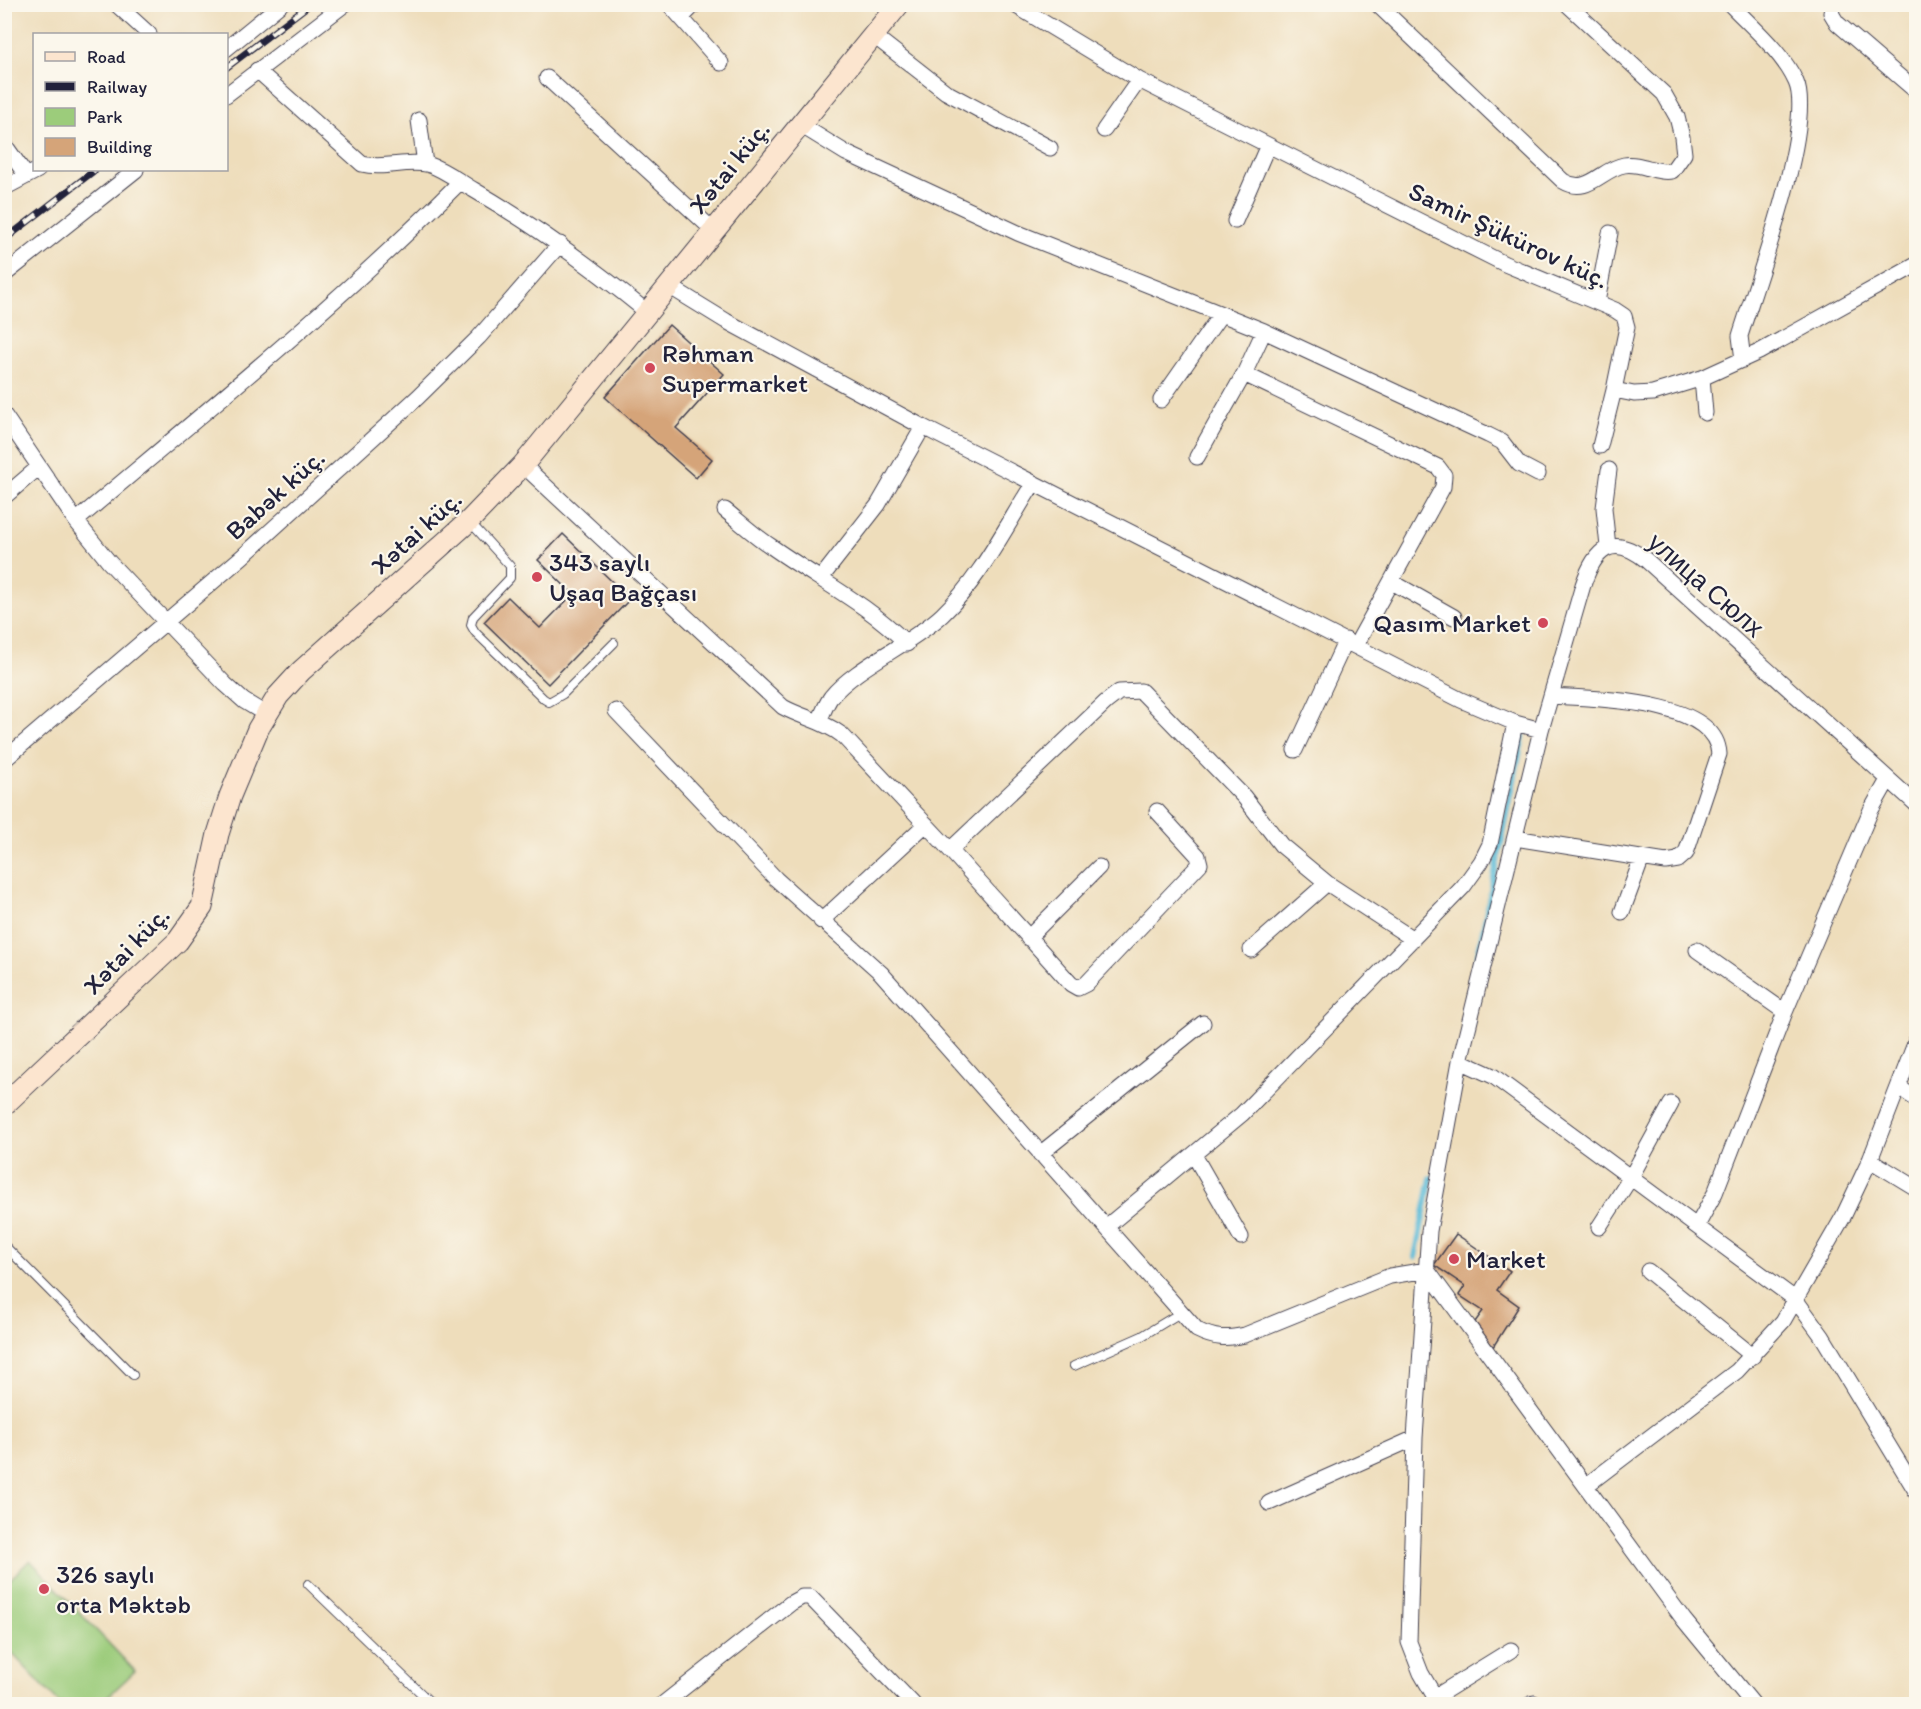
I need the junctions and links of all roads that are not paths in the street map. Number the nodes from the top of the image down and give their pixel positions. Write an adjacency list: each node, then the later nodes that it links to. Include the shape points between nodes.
1 (116, 4): 13 (street)
2 (280, 4): 15 (street)
3 (345, 4): 17 (street)
4 (669, 4): 12 (street)
5 (695, 4): 12 (street)
6 (899, 4): 14 (street, Xətai küç.)
7 (1013, 4): 19 (street, Samir Şükürov küç.)
8 (1377, 4): 9 (street, via 1563,182 1572,187 1583,186 1624,165 1672,171 1684,154 1677,117 1665,94)
9 (1567, 4)
10 (1730, 4): 44 (street, via 1790,73 1801,106 1784,193 1740,336)
11 (1833, 4): 20 (street, via 1831,13 1837,23)
12 (681, 18): 16 (street)
13 (147, 33)
14 (873, 35): 23 (street, Xətai küç.); 27 (street, via 946,92)
15 (228, 47)
16 (721, 63)
17 (257, 70): 21 (street); 28 (street, via 362,164)
18 (547, 78): 34 (street)
19 (1139, 80): 24 (street); 26 (street, Samir Şükürov küç.)
20 (1917, 91)
21 (228, 93)
22 (419, 120): 28 (street)
23 (799, 124): 34 (street, Xətai küç.); 42 (street, via 846,153 1018,233)
24 (1104, 130)
25 (4, 144): 30 (street)
26 (1268, 145): 33 (street); 40 (street, Samir Şükürov küç., via 1505,264)
27 (1050, 148)
28 (425, 164): 31 (street)
29 (135, 171): 38 (street)
30 (32, 172): 32 (street)
31 (460, 182): 36 (street); 61 (street, via 420,224 291,339)
32 (4, 188)
33 (1235, 221)
34 (713, 230): 39 (street, Xətai küç.)
35 (1610, 233): 40 (street)
36 (560, 244): 41 (street); 67 (street, Babək küç., via 478,337 418,397)
37 (1917, 265): 44 (street)
38 (4, 275)
39 (669, 286): 41 (street, Xətai küç.); 51 (street, via 726,321)
40 (1597, 302): 47 (street, Samir Şükürov küç., via 1624,316 1627,327)
41 (648, 312): 54 (street, Xətai küç.)
42 (1221, 314): 43 (street); 48 (street)
43 (1264, 331): 45 (street); 57 (street, via 1502,441 1519,464)
44 (1743, 360): 46 (street)
45 (1244, 374): 53 (street); 65 (street, via 1438,467 1444,475 1443,487)
46 (1702, 378): 47 (street, via 1653,393); 49 (street)
47 (1614, 390): 52 (street, Samir Şükürov küç.)
48 (1161, 400)
49 (1705, 413)
50 (4, 416): 55 (street)
51 (924, 427): 58 (street); 64 (street, via 878,505)
52 (1600, 446)
53 (1197, 457)
54 (523, 465): 62 (street, Xətai küç.); 74 (street, via 783,707 800,717)
55 (39, 467): 59 (street); 61 (street)
56 (1608, 470): 63 (street, via 1604,508)
57 (1538, 474)
58 (1033, 483): 69 (street); 70 (street, via 961,596)
59 (4, 497)
60 (725, 510): 64 (street, via 771,547)
61 (76, 521): 67 (street)
62 (469, 521): 68 (lane, via 512,572 472,617 471,625 544,699 549,702 563,694); 73 (street, Xətai küç., via 300,671)
63 (1608, 547): 71 (street, улица Сюлх, via 1590,564); 79 (street, улица Сюлх, via 1634,550)
64 (821, 578): 70 (street, via 886,624)
65 (1392, 582): 66 (street); 69 (street)
66 (1454, 617)
67 (166, 623): 73 (street, via 225,684); 78 (street, Babək küç.)
68 (614, 643)
69 (1351, 643): 75 (street); 77 (street)
70 (907, 644): 74 (street, via 831,696)
71 (1552, 696): 76 (street, улица Сюлх); 85 (street, via 1668,708 1691,718 1718,746 1719,754 1686,853 1678,860 1666,862)
72 (616, 711): 89 (street)
73 (267, 715): 101 (street, Xətai küç., via 230,796 202,907 190,926)
74 (819, 721): 82 (street, via 842,735)
75 (1515, 723): 76 (street); 91 (street, via 1490,844 1462,887)
76 (1541, 730): 83 (street, улица Сюлх)
77 (1296, 750)
78 (4, 760)
79 (1888, 780): 80 (street, улица Сюлх); 94 (street, via 1871,810)
80 (1917, 804)
81 (1157, 811): 90 (street, via 1198,856 1200,864 1086,984 1078,988 1071,984)
82 (926, 824): 84 (street); 89 (street)
83 (1515, 838): 85 (street); 97 (street, улица Сюлх)
84 (950, 850): 87 (street, via 1106,702 1119,692 1131,690 1141,691 1151,699 1244,797 1272,836); 90 (street)
85 (1642, 858): 88 (street)
86 (1100, 867): 90 (street)
87 (1327, 883): 91 (street); 92 (street)
88 (1622, 912)
89 (821, 921): 102 (street, via 881,973)
90 (1029, 938)
91 (1413, 939): 103 (street, via 1275,1082)
92 (1251, 950)
93 (1697, 950): 94 (street)
94 (1785, 1012): 107 (street, via 1715,1193)
95 (1203, 1023): 102 (street)
96 (1917, 1041): 98 (street)
97 (1460, 1061): 105 (street, via 1493,1076); 112 (street, улица Сюлх, via 1429,1231)
98 (1900, 1088): 99 (street); 104 (street)
99 (1917, 1099)
100 (1671, 1104): 105 (street)
101 (4, 1105)
102 (1040, 1154): 108 (street)
103 (1194, 1155): 108 (street); 110 (street)
104 (1870, 1160): 106 (street); 114 (street)
105 (1631, 1177): 107 (street); 109 (street)
106 (1917, 1188)
107 (1697, 1226): 114 (street)
108 (1106, 1227): 115 (street)
109 (1599, 1227)
110 (1241, 1237)
111 (4, 1245): 118 (lane)
112 (1427, 1270): 115 (street, via 1390,1276 1225,1340 1197,1330); 119 (street, улица Сюлх); 120 (street)
113 (1648, 1271): 116 (street)
114 (1795, 1299): 116 (street, via 1783,1321); 121 (street)
115 (1180, 1313): 117 (lane)
116 (1753, 1356): 120 (street)
117 (1074, 1366)
118 (133, 1375)
119 (1415, 1438): 122 (street); 126 (street, улица Сюлх, via 1409,1642)
120 (1587, 1485): 129 (street, via 1684,1620)
121 (1917, 1491)
122 (1269, 1503)
123 (308, 1584): 125 (lane)
124 (1511, 1650): 126 (street)
125 (428, 1700)
126 (1437, 1701)
127 (667, 1703): 128 (street, via 791,1603 810,1597)
128 (913, 1704)
129 (1753, 1704)

